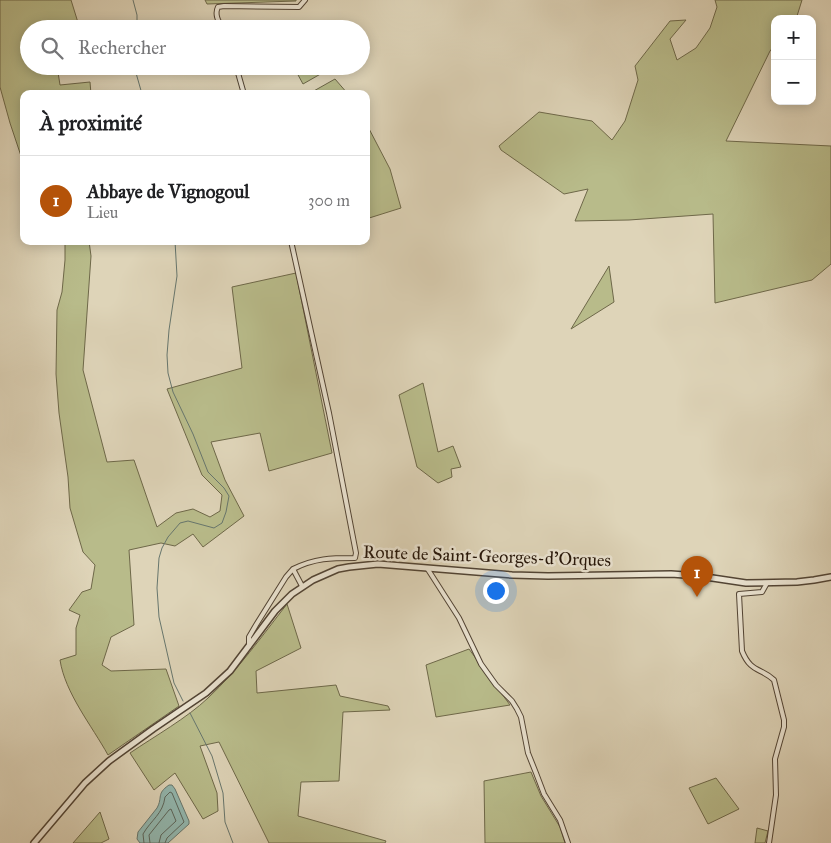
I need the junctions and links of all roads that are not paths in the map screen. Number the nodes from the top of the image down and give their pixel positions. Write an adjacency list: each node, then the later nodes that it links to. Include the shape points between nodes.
1 (305, 0): 2 (street, via 299,7 218,7)
2 (218, 20)
3 (239, 75): 4 (street)
4 (243, 90)
5 (292, 245): 7 (street, via 356,553 355,558 328,558)
6 (426, 568): 9 (street, Route de Saint-Georges-d'Orques, via 548,576 672,574); 10 (street, Route de Saint-Georges-d'Orques, via 378,564 349,567); 13 (street, via 459,618 482,664 517,709 528,753)
7 (293, 570): 10 (street); 11 (street, via 249,637)
8 (831, 577): 9 (street, Route de Saint-Georges-d'Orques)
9 (767, 583): 14 (street, via 762,592 739,594 742,651 752,667 774,680 784,720 775,759 776,795)
10 (302, 586): 11 (street, Route de Saint-Georges-d'Orques, via 275,611)
11 (249, 646): 12 (street, Route de Saint-Georges-d'Orques, via 230,671 206,693 109,761 85,783)
12 (34, 843)
13 (568, 843)
14 (769, 843)

